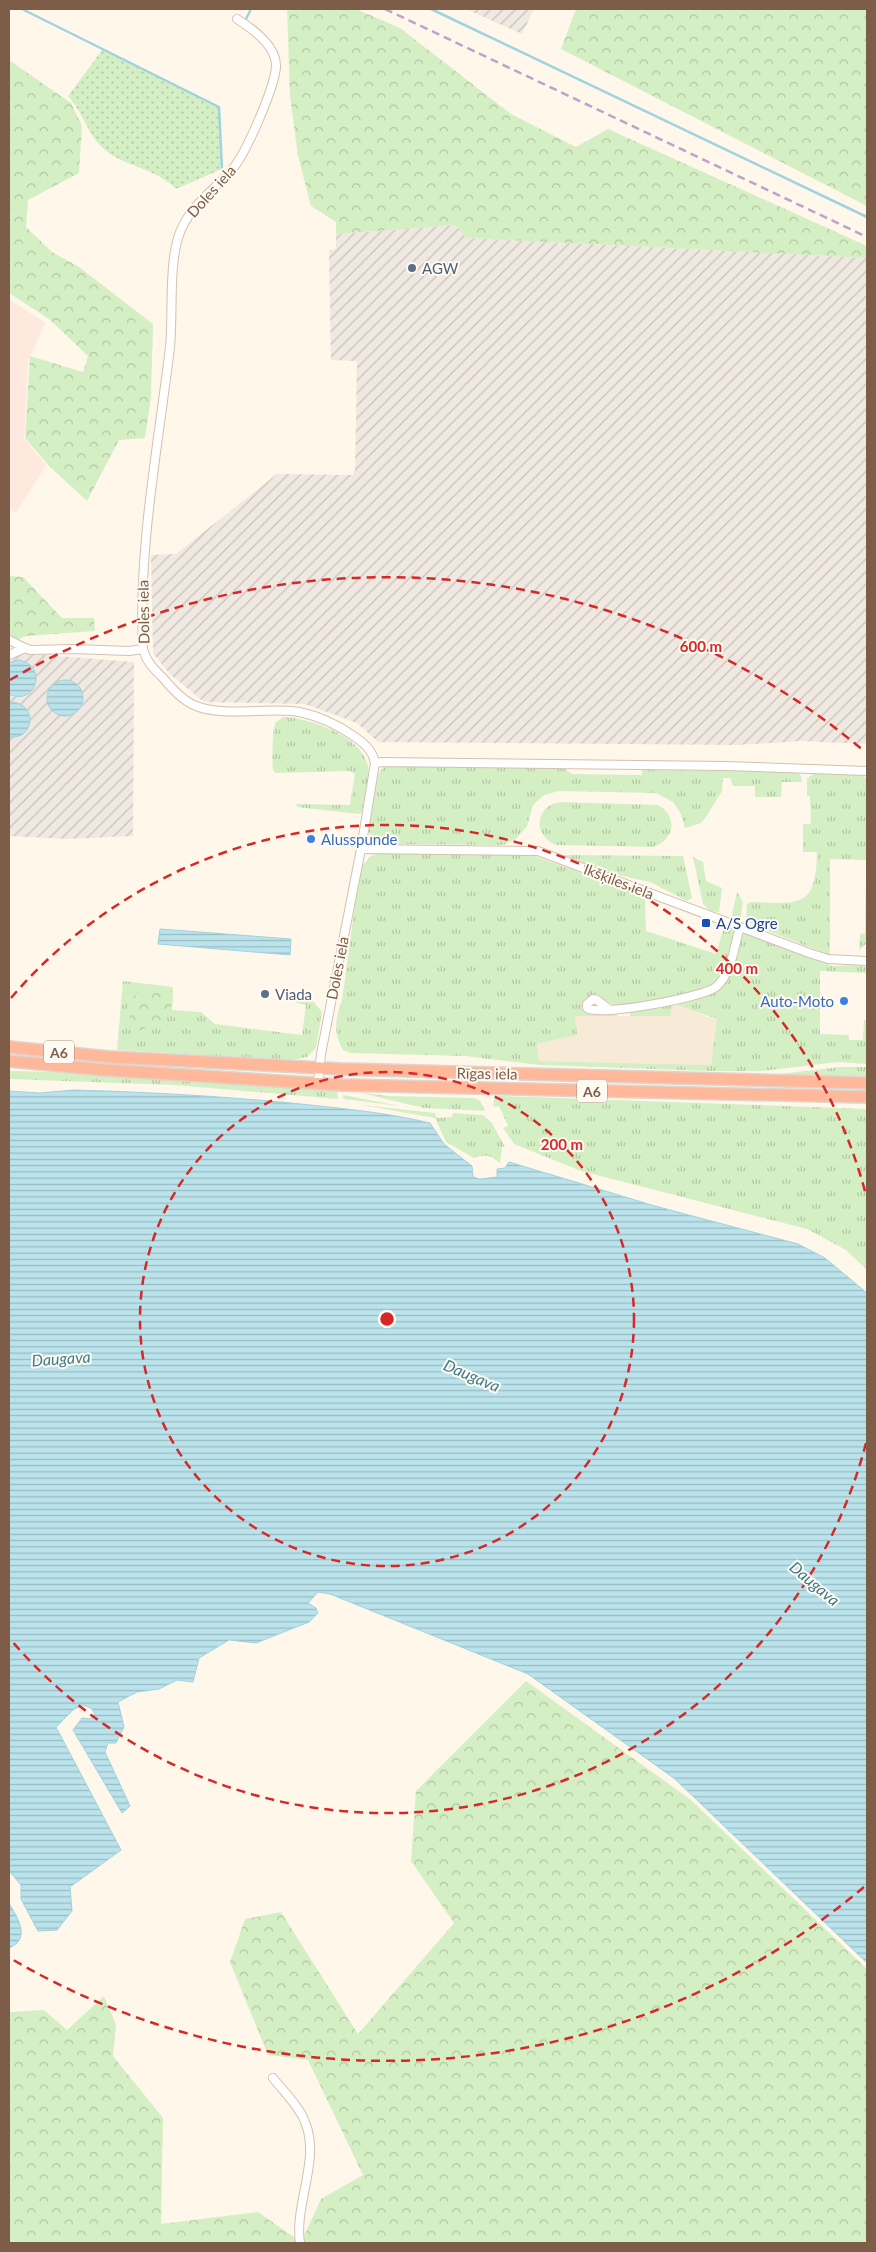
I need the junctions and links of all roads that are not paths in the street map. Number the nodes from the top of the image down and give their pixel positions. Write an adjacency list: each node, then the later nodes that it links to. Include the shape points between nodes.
1 (237, 20): 4 (street, Doles iela, via 264,41 274,57 275,72 269,94 239,160 232,171 192,209 176,245 170,347 142,574)
2 (9, 640): 3 (street)
3 (25, 648): 4 (street); 5 (street)
4 (143, 649): 6 (street, Doles iela, via 145,659 172,688 195,705 214,710 288,711 312,715 368,747)
5 (9, 655)
6 (375, 763): 7 (street, via 726,766); 8 (street, Doles iela)
7 (867, 771)
8 (361, 849): 9 (street, Ikšķiles iela, via 538,851); 14 (street, Doles iela)
9 (740, 927): 10 (street, Ikšķiles iela, via 828,959); 11 (street, via 727,972 714,989 639,1007)
10 (867, 961)
11 (610, 1010)
12 (9, 1047): 14 (highway, Rīgas iela / A6, via 110,1057)
13 (9, 1061): 15 (highway, Rīgas iela / A6)
14 (319, 1068): 15 (street, Doles iela); 16 (highway, Rīgas iela / A6)
15 (318, 1083): 17 (highway, Rīgas iela / A6)
16 (867, 1083)
17 (867, 1097)
18 (273, 2078): 19 (street, via 305,2122 309,2142 308,2169 299,2216)
19 (300, 2243)

